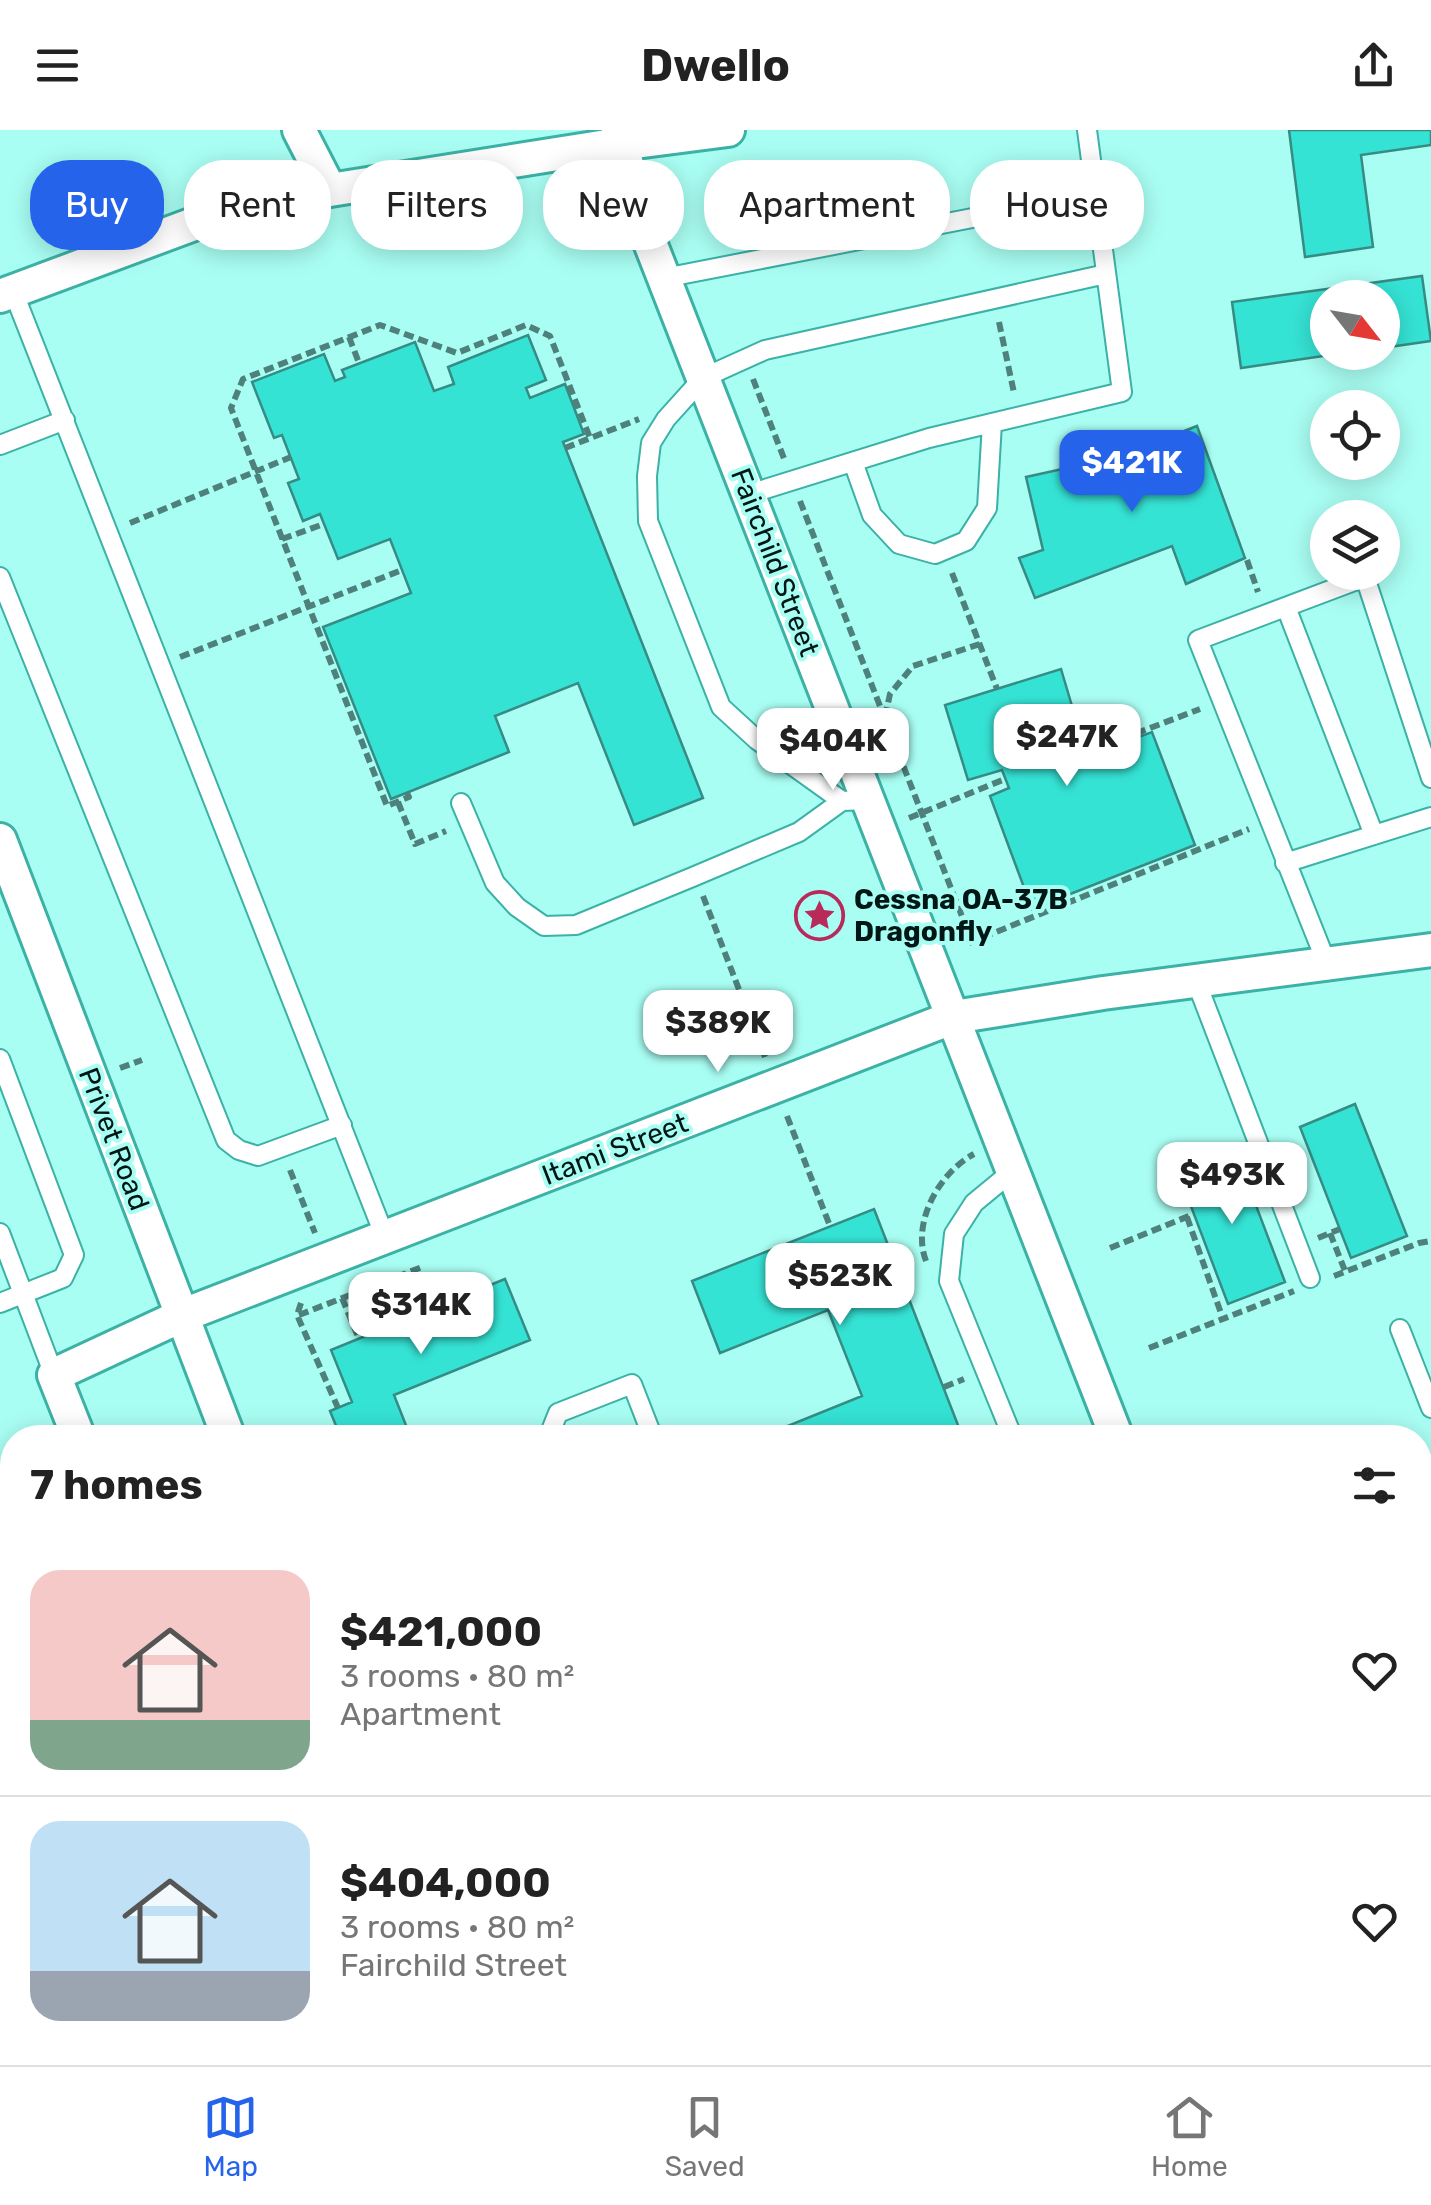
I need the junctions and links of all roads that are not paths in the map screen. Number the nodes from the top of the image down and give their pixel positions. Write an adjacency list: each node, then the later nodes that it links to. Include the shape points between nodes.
1 (299, 130): 5 (street)
2 (728, 130): 4 (street)
3 (1088, 130): 6 (lane)
4 (620, 137): 7 (street); 12 (street, Fairchild Street)
5 (314, 160)
6 (1092, 160)
7 (331, 190)
8 (970, 218): 12 (lane)
9 (184, 228): 13 (street)
10 (1103, 250): 11 (lane)
11 (1106, 274): 14 (lane, via 765,350); 16 (lane, via 1122,392)
12 (664, 278): 14 (street, Fairchild Street)
13 (7, 293): 15 (lane)
14 (692, 390): 19 (street, Fairchild Street); 24 (lane, via 651,443 648,521 721,707 757,740)
15 (64, 420): 17 (lane); 34 (lane)
16 (992, 423): 18 (lane); 18 (lane, via 987,508 966,541 935,554 898,544 872,515)
17 (0, 444)
18 (853, 462): 19 (lane)
19 (748, 494): 24 (street, Fairchild Street)
20 (0, 577): 34 (lane, via 226,1140 258,1156)
21 (1286, 607): 22 (lane, via 1364,578); 26 (lane); 28 (lane, via 1198,640)
22 (1431, 778)
23 (461, 803): 24 (lane, via 495,883 544,926 576,925)
24 (864, 810): 32 (street, Fairchild Street)
25 (1431, 817): 26 (lane)
26 (1374, 834): 28 (lane)
27 (0, 840): 41 (street, Privet Road)
28 (1285, 863): 30 (lane)
29 (1431, 950): 30 (street, Itami Street)
30 (1327, 964): 31 (street, Itami Street)
31 (1196, 981): 32 (street, Itami Street); 38 (lane)
32 (954, 1018): 35 (street, Fairchild Street); 37 (street, Itami Street)
33 (0, 1060): 39 (lane, via 74,1255 63,1278)
34 (342, 1126): 37 (lane)
35 (1014, 1170): 49 (lane, via 974,1202 954,1234 949,1280); 50 (street, Fairchild Street)
36 (0, 1233): 39 (lane)
37 (385, 1237): 41 (street, Itami Street)
38 (1310, 1278)
39 (24, 1295): 40 (lane); 43 (lane)
40 (0, 1303)
41 (181, 1316): 43 (street, Itami Street); 46 (street, Privet Road)
42 (1400, 1328): 44 (lane)
43 (54, 1374): 45 (street)
44 (1431, 1408)
45 (73, 1425)
46 (224, 1425)
47 (553, 1425): 48 (lane, via 558,1413 632,1384)
48 (648, 1425)
49 (1007, 1425)
50 (1112, 1425)

